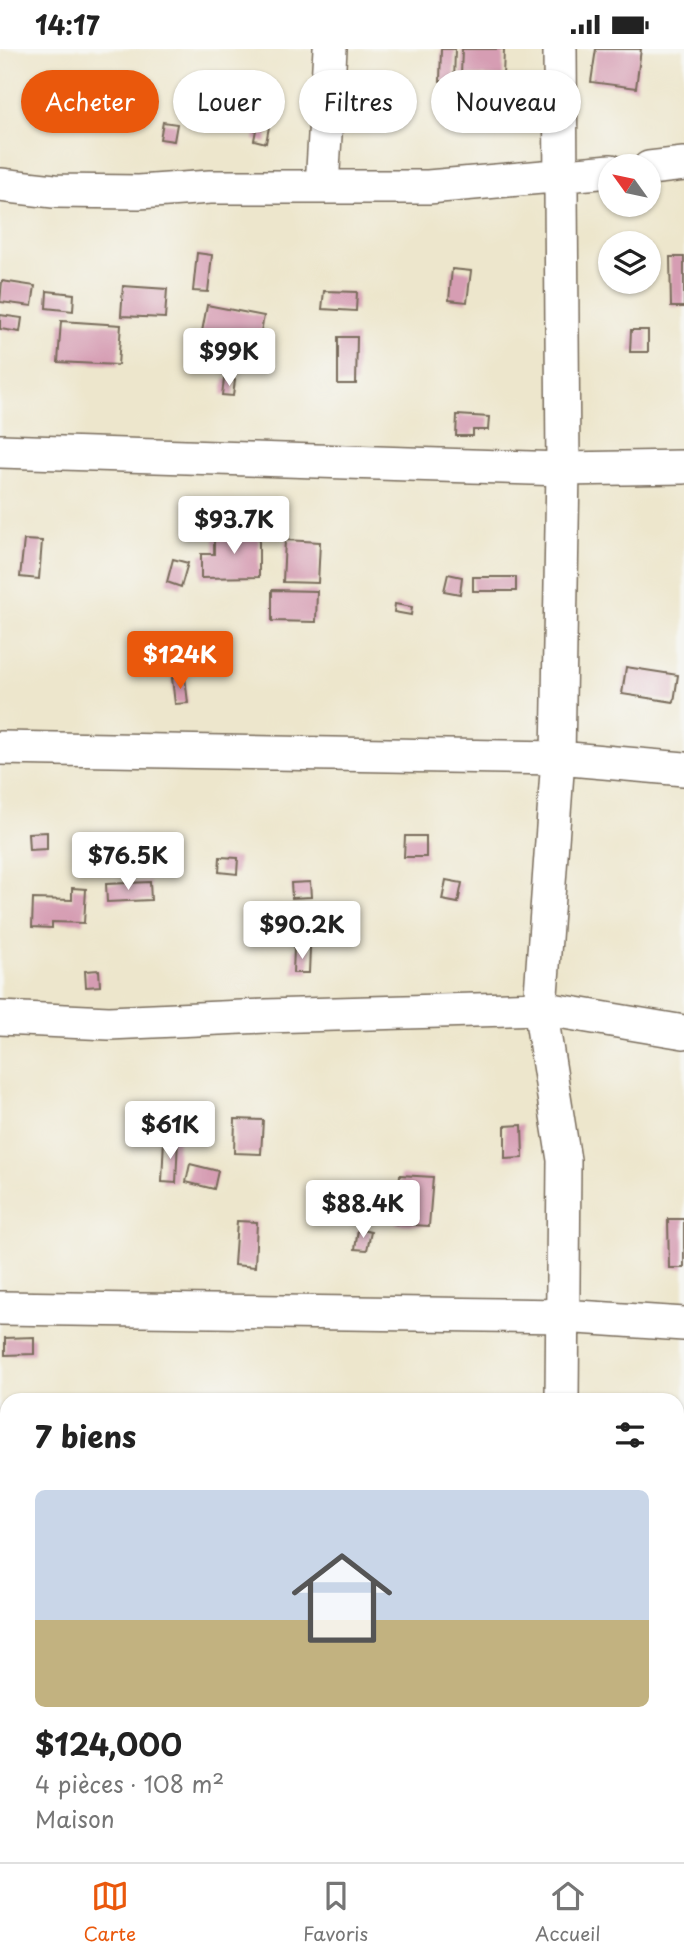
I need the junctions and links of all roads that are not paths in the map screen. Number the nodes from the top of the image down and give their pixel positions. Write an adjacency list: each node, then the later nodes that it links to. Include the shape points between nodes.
1 (330, 49): 8 (street)
2 (560, 49): 6 (street)
3 (684, 164): 4 (street)
4 (662, 167)
5 (598, 172): 6 (street)
6 (559, 174): 8 (street, via 428,187); 11 (street)
7 (0, 185): 8 (street, via 139,192)
8 (322, 187)
9 (0, 451): 11 (street)
10 (684, 467): 11 (street)
11 (563, 469): 13 (street)
12 (0, 748): 13 (street)
13 (558, 758): 14 (street); 15 (street)
14 (684, 769)
15 (540, 1008): 16 (street, via 109,1023); 17 (street); 19 (street, via 564,1160)
16 (0, 1018)
17 (684, 1032)
18 (0, 1308): 19 (street)
19 (562, 1316): 20 (street); 21 (street)
20 (684, 1324)
21 (562, 1393)

